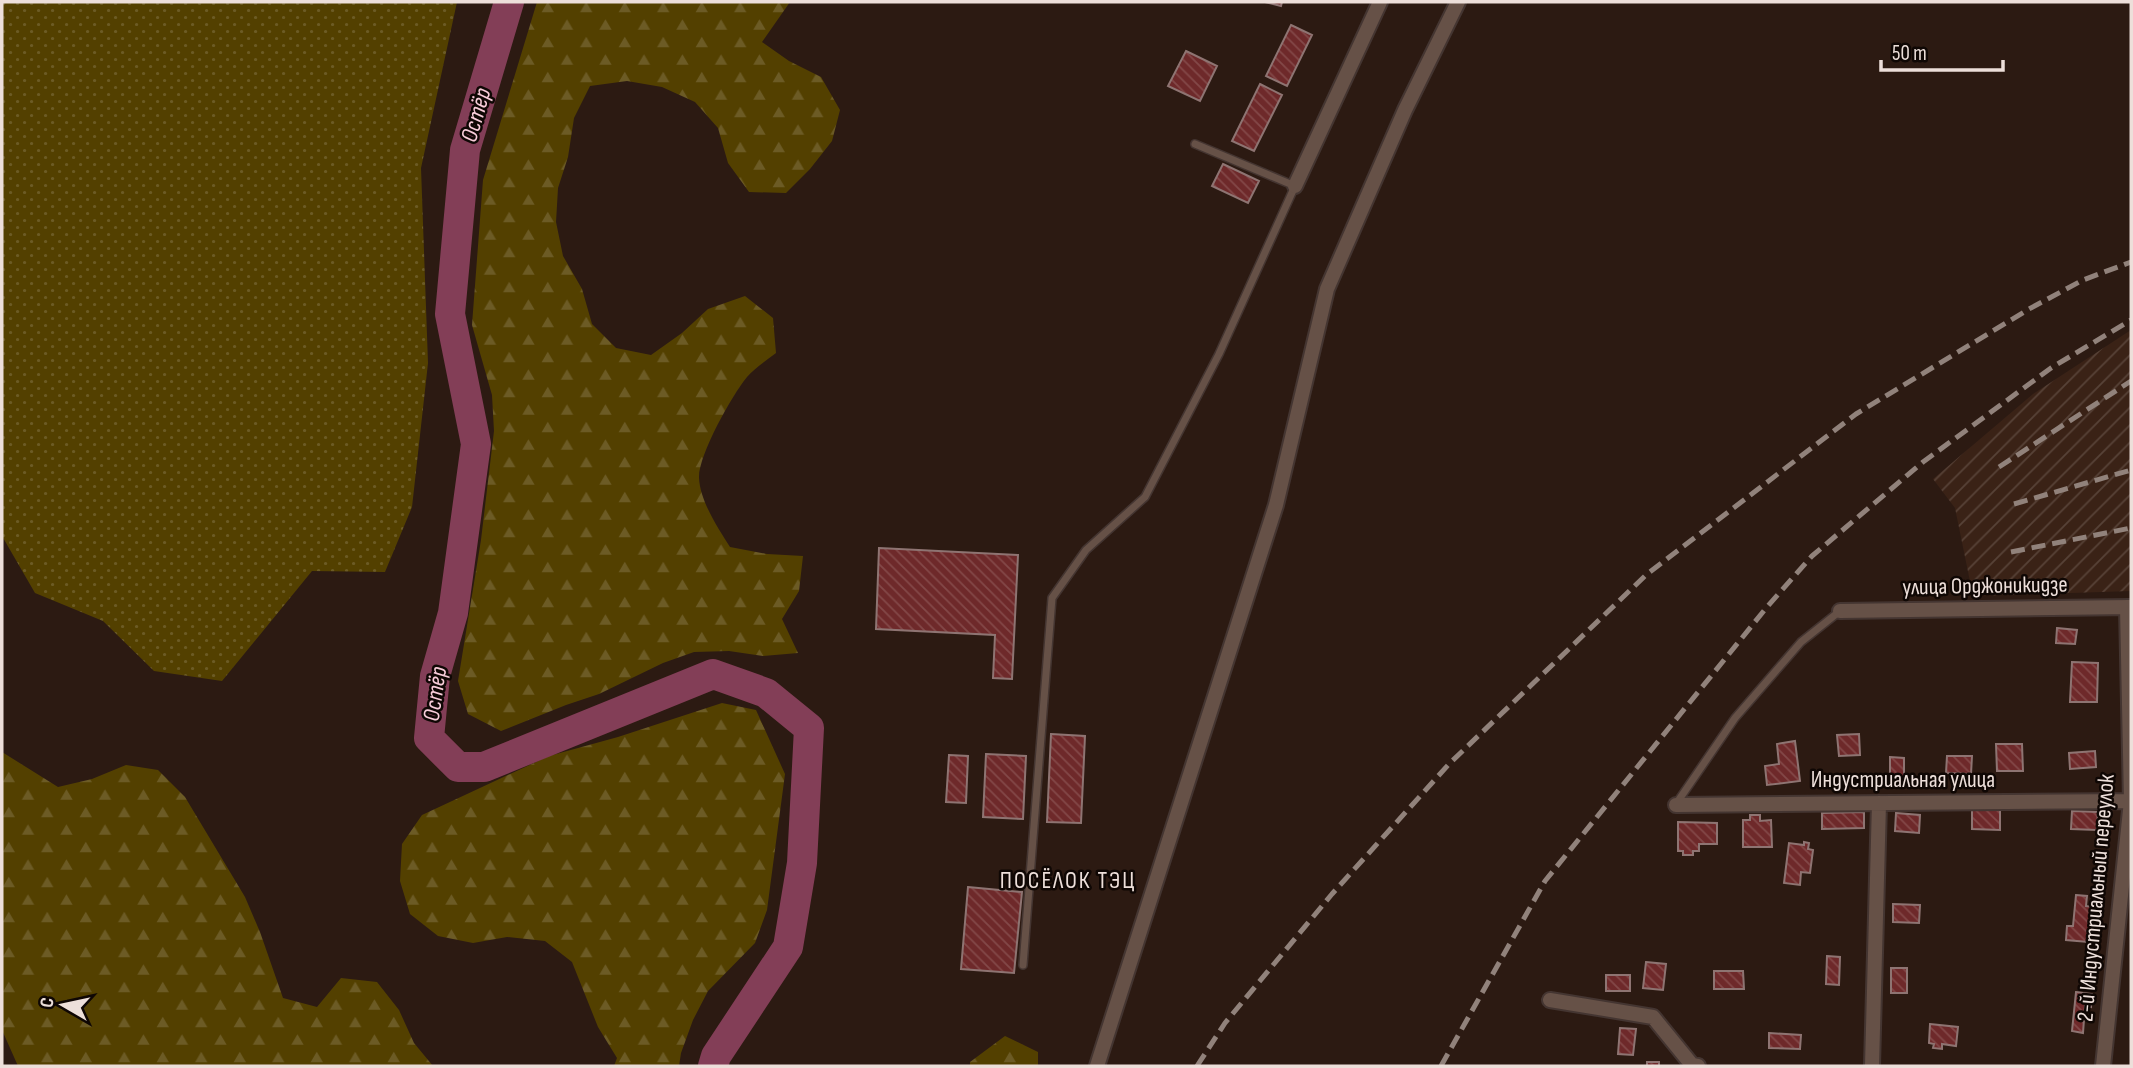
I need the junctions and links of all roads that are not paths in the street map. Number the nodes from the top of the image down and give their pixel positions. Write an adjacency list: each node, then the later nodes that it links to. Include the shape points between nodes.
1 (1380, 2): 4 (street)
2 (1458, 2): 12 (street, via 1327,289 1276,505)
3 (1195, 144): 4 (lane)
4 (1295, 187): 10 (lane, via 1219,354 1145,497 1086,550 1052,598)
5 (2129, 607): 6 (street, улица Орджоникидзе); 7 (street, 2-й Индустриальный переулок)
6 (1840, 611): 9 (lane, via 1801,642 1735,718)
7 (2131, 801): 8 (street, Индустриальная улица); 15 (street, 2-й Индустриальный переулок)
8 (1880, 803): 9 (street, Индустриальная улица); 14 (street)
9 (1675, 805)
10 (1023, 965)
11 (1550, 1000): 13 (street, via 1653,1017 1692,1065)
12 (1097, 1066)
13 (1698, 1066)
14 (1872, 1066)
15 (2103, 1066)

